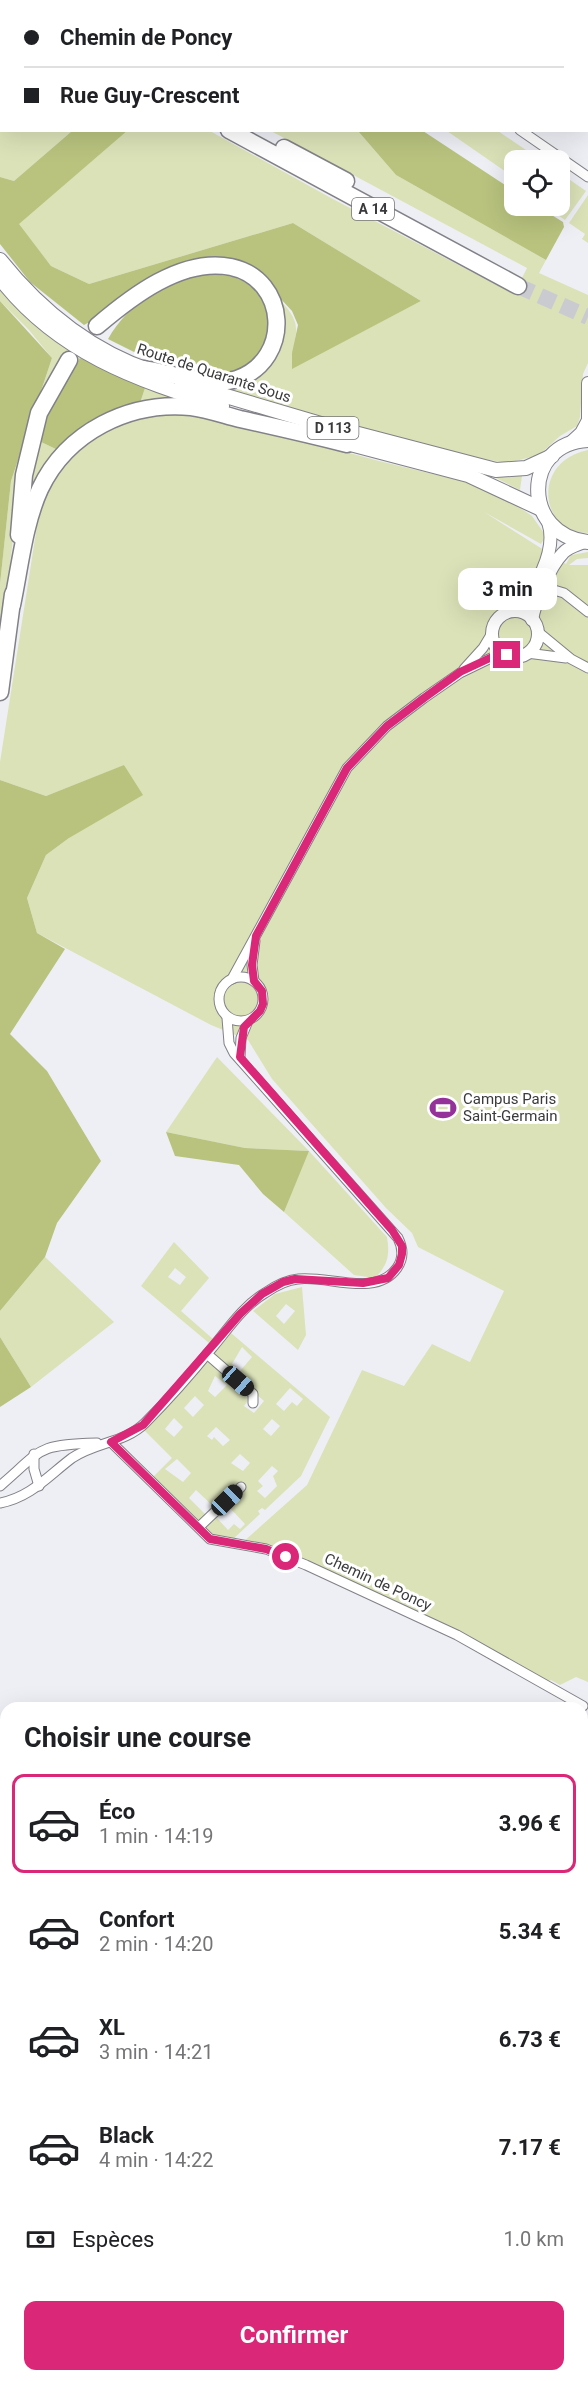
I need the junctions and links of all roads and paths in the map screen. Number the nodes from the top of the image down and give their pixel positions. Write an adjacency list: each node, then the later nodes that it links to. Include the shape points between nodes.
1 (233, 132): 2 (highway, A 14, via 521,281)
2 (257, 132)
3 (523, 132): 5 (street)
4 (540, 132): 5 (street)
5 (534, 140): 6 (street)
6 (588, 177)
7 (0, 260): 11 (main road, Route de Quarante Sous / D 113, via 22,288 62,324 93,345)
8 (0, 278): 15 (main road, Route de Quarante Sous / D 113, via 58,336 97,361 154,385)
9 (97, 326): 11 (highway, via 127,301 155,285 206,267 231,267 252,277 266,290 278,330 273,349 260,366 237,379 220,381)
10 (69, 360): 22 (highway, via 39,413 24,475)
11 (142, 369): 17 (main road, Route de Quarante Sous / D 113, via 460,463 512,471)
12 (588, 383): 13 (street)
13 (588, 421): 16 (street)
14 (588, 440): 16 (main road, Route de Quarante Sous)
15 (347, 444): 18 (main road, Route de Quarante Sous / D 113, via 468,475); 22 (highway, via 192,407 155,407 116,417 85,434 60,457 40,489)
16 (569, 444): 17 (main road, Route de Quarante Sous)
17 (552, 456): 18 (main road, Route de Quarante Sous, via 539,481)
18 (541, 509): 19 (main road, Route de Quarante Sous)
19 (548, 522): 20 (main road, Route de Quarante Sous, via 565,536); 23 (street, via 553,539 550,551 528,595)
20 (586, 542): 21 (street, via 570,547 560,556)
21 (544, 587): 24 (street, via 564,592); 25 (street)
22 (12, 605): 32 (highway)
23 (514, 611): 25 (street, via 526,614); 26 (street, via 498,619)
24 (588, 612)
25 (535, 626): 27 (street, via 534,645); 29 (street)
26 (492, 633): 28 (street, via 494,645); 31 (street)
27 (527, 653): 28 (street); 29 (street)
28 (507, 655): 31 (street)
29 (571, 659): 30 (street)
30 (588, 668)
31 (460, 672): 33 (street, via 387,726 342,774)
32 (0, 692)
33 (256, 936): 34 (street); 35 (street)
34 (232, 978): 35 (street); 36 (street, via 223,985 218,999)
35 (254, 981): 37 (street, via 262,991 263,1004)
36 (227, 1018): 37 (street); 38 (street, via 229,1043)
37 (248, 1021): 38 (street, via 241,1038)
38 (240, 1057): 39 (street, via 398,1238 401,1259 388,1278 363,1283 304,1278 283,1282 251,1304)
39 (207, 1354): 40 (street, via 254,1394); 41 (street, via 143,1425)
40 (253, 1403)
41 (107, 1443): 42 (street, via 57,1444); 44 (street, via 73,1458); 47 (street, Chemin de Poncy)
42 (34, 1454): 43 (street); 44 (street)
43 (0, 1486)
44 (39, 1486): 46 (street, via 15,1500)
45 (241, 1487): 47 (street)
46 (0, 1503)
47 (199, 1527): 48 (street, Chemin de Poncy, via 210,1539 266,1549 457,1635)
48 (576, 1702)

